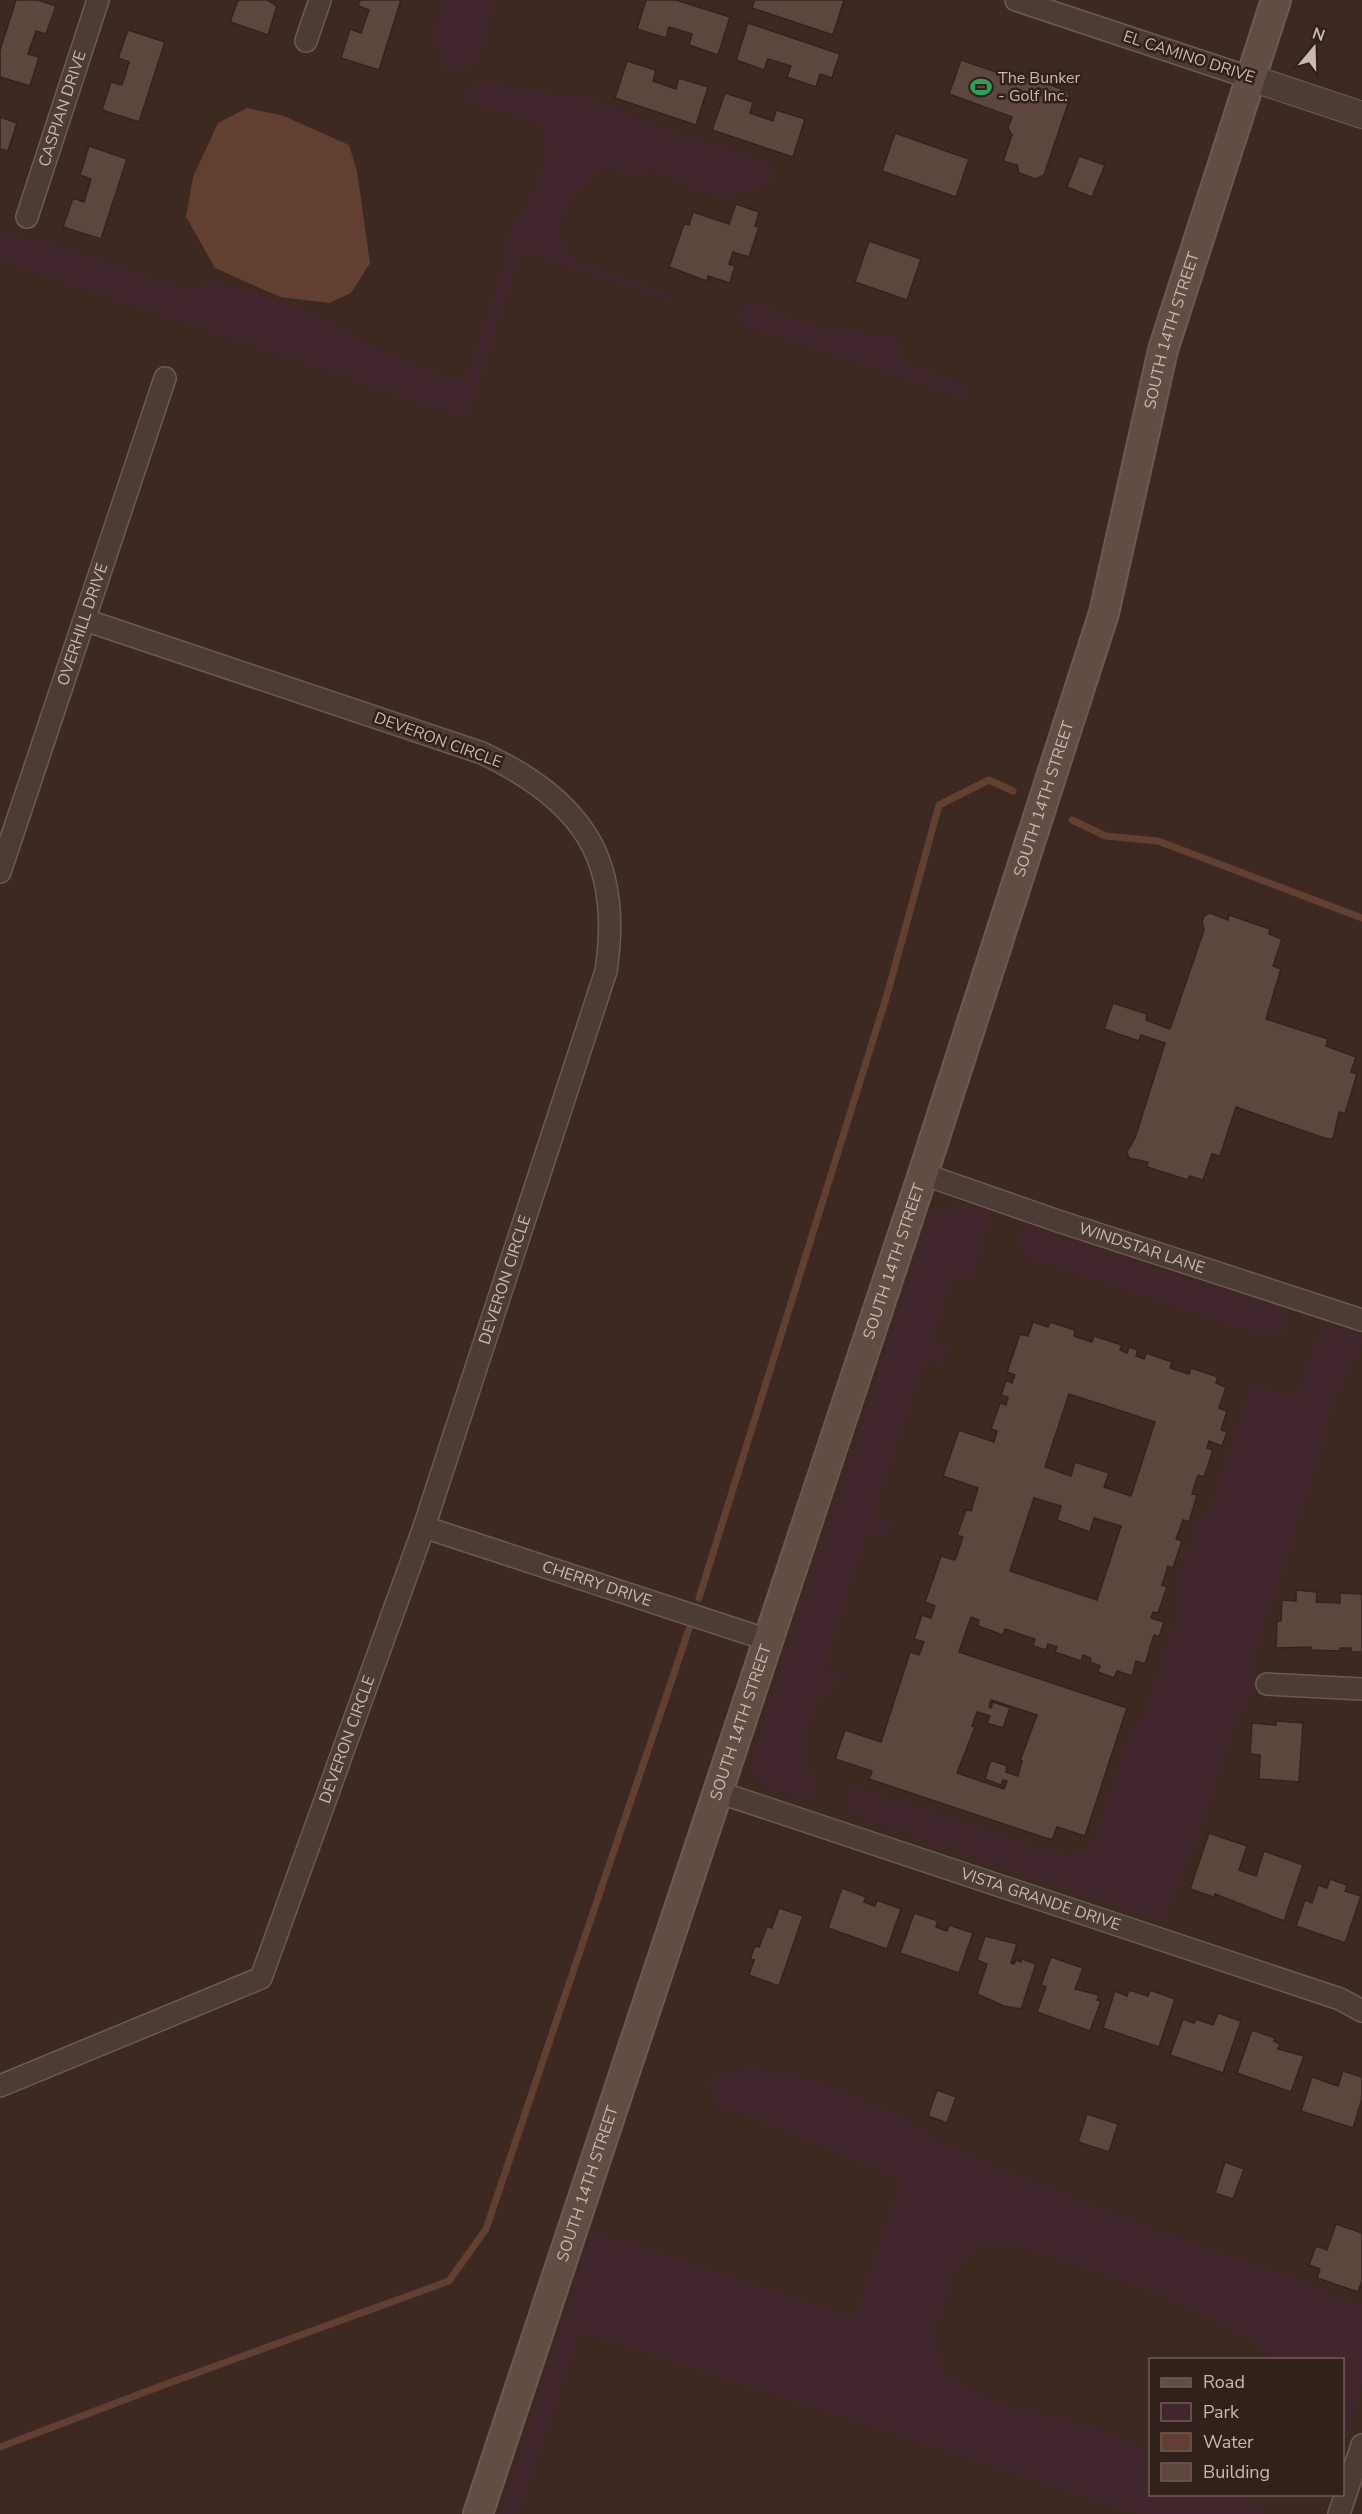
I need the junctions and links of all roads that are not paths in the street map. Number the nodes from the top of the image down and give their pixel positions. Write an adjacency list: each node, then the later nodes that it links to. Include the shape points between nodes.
1 (98, 0): 8 (street, CASPIAN DRIVE)
2 (320, 0): 5 (street)
3 (1016, 0): 6 (street, EL CAMINO DRIVE)
4 (1276, 0): 6 (main road, SOUTH 14TH STREET)
5 (306, 41)
6 (1251, 78): 7 (street, EL CAMINO DRIVE); 12 (main road, SOUTH 14TH STREET, via 1163,350 1104,614)
7 (1362, 115)
8 (27, 217)
9 (165, 378): 10 (street, OVERHILL DRIVE)
10 (85, 620): 11 (street, OVERHILL DRIVE); 14 (street, DEVERON CIRCLE, via 482,753 519,771 561,802 588,836 605,873 611,937 606,971)
11 (0, 872)
12 (923, 1174): 13 (street, WINDSTAR LANE); 15 (main road, SOUTH 14TH STREET)
13 (1362, 1320)
14 (424, 1527): 15 (street, CHERRY DRIVE); 20 (street, DEVERON CIRCLE, via 261,1978)
15 (768, 1640): 18 (main road, SOUTH 14TH STREET)
16 (1267, 1684): 17 (street)
17 (1362, 1689)
18 (718, 1792): 19 (street, VISTA GRANDE DRIVE, via 1340,1999); 22 (main road, SOUTH 14TH STREET)
19 (1362, 2011)
20 (0, 2086)
21 (1362, 2445): 23 (street)
22 (478, 2514)
23 (1340, 2514)

